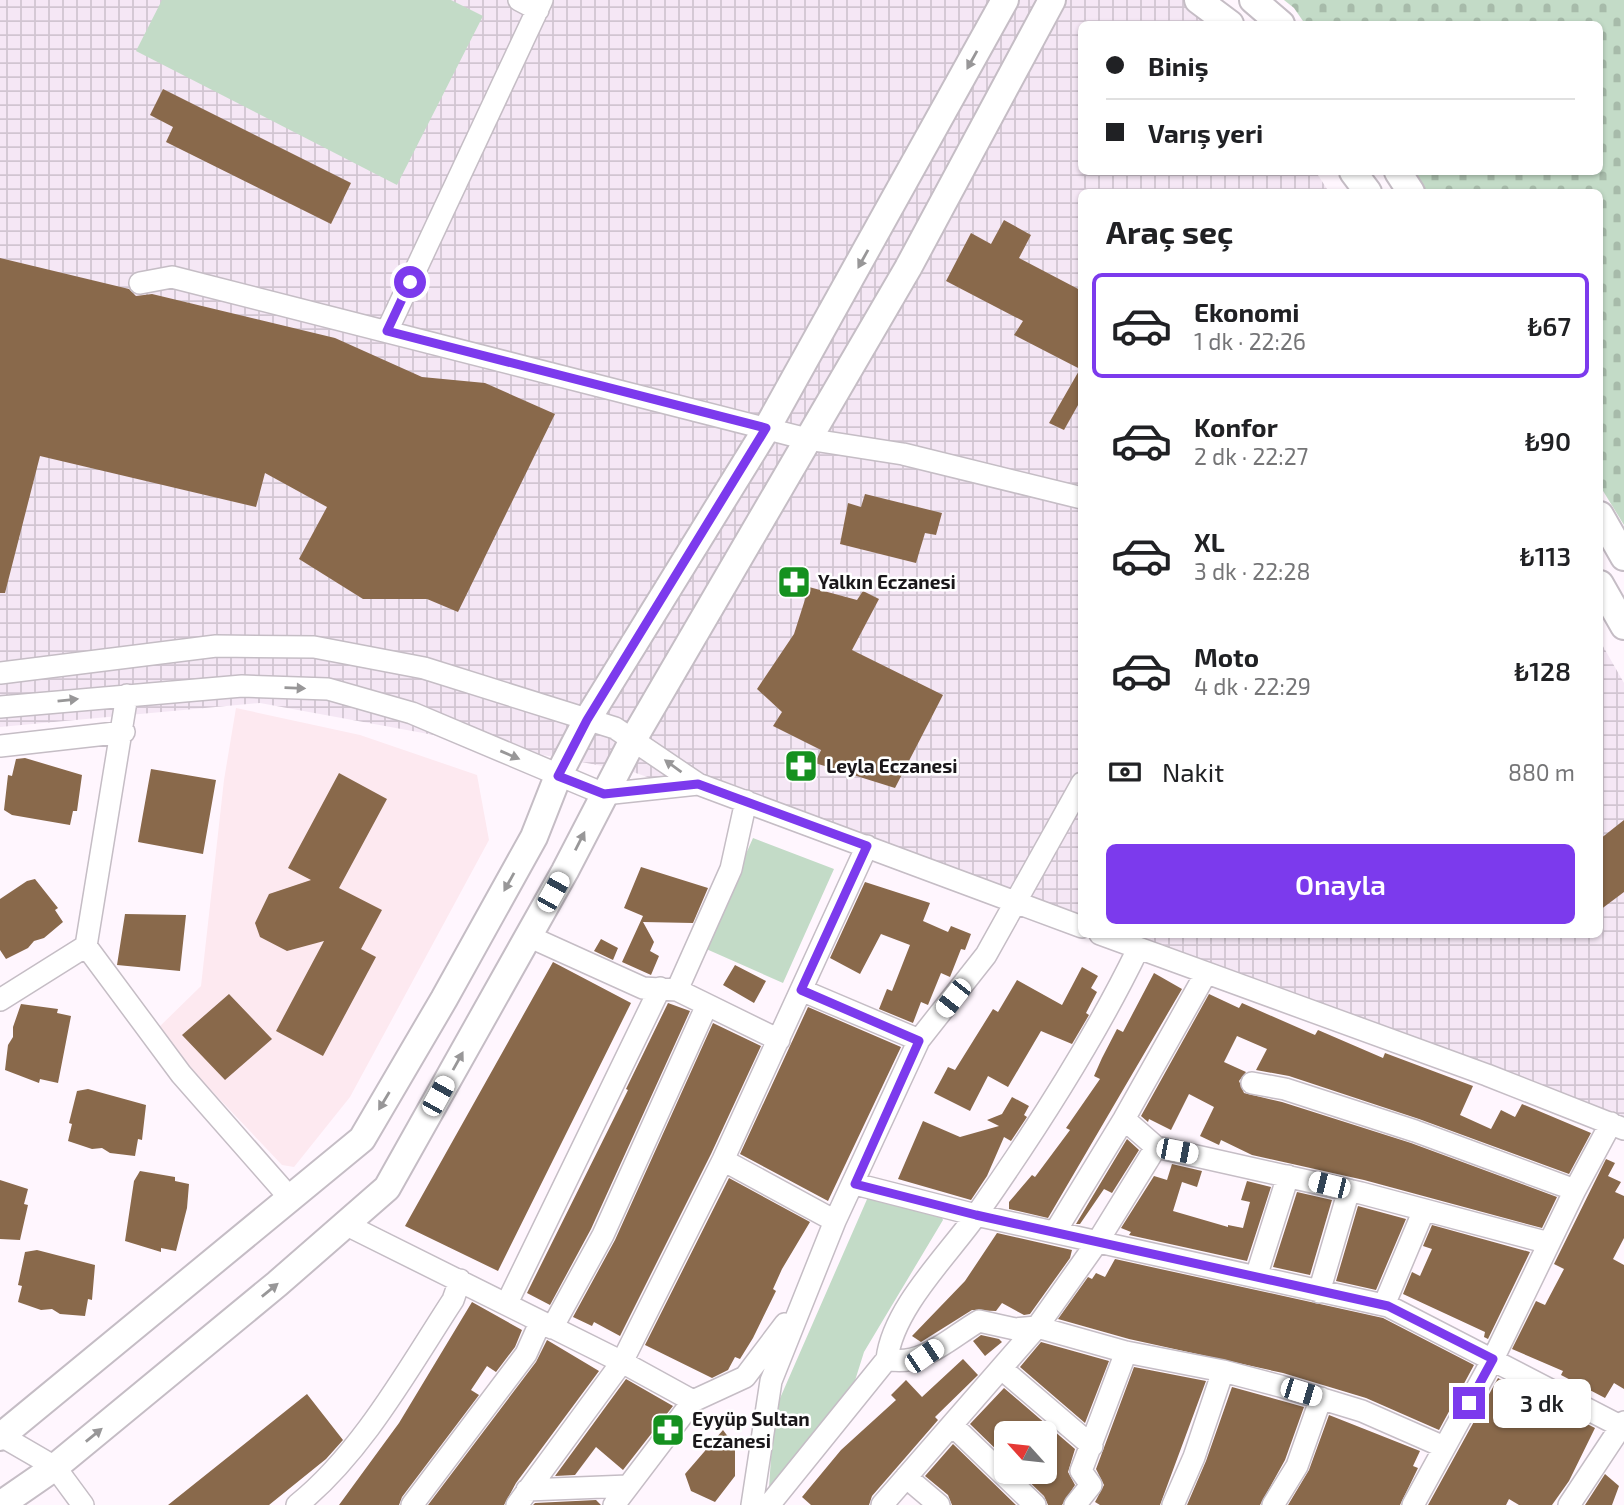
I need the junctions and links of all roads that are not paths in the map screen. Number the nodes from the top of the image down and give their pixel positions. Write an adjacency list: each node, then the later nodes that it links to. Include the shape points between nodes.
1 (1052, 0): 9 (main road)
2 (1066, 0): 9 (main road)
3 (1198, 0): 7 (main road)
4 (1253, 0): 8 (main road)
5 (533, 3): 11 (street)
6 (1002, 5): 12 (main road, one-way to 12)
7 (1226, 21)
8 (1278, 21)
9 (1035, 32): 13 (main road, via 908,268)
10 (140, 283): 11 (street, via 172,277)
11 (387, 331): 12 (street)
12 (766, 428): 13 (street); 22 (main road)
13 (807, 439): 14 (street, via 903,454); 24 (main road)
14 (1078, 497)
15 (1603, 519): 16 (main road)
16 (1624, 556)
17 (1603, 589): 18 (main road)
18 (1624, 626)
19 (0, 673): 22 (street, via 216,646 314,647 424,668)
20 (127, 695): 21 (street, one-way to 20); 23 (street); 26 (street, one-way to 26, via 242,686 328,689 412,713)
21 (0, 707)
22 (587, 720): 24 (street); 26 (main road)
23 (124, 732): 25 (street); 36 (street)
24 (634, 738): 27 (street, one-way to 24); 29 (main road)
25 (0, 746)
26 (558, 776): 29 (street); 54 (main road, one-way to 54, via 534,837 362,1139)
27 (698, 784): 29 (street); 30 (street)
28 (1078, 790): 32 (street)
29 (604, 794): 34 (main road, one-way to 29)
30 (746, 801): 31 (street); 39 (street, via 731,869)
31 (867, 846): 32 (street); 40 (street)
32 (1017, 902): 33 (street); 44 (street, via 986,955)
33 (1078, 925)
34 (528, 936): 39 (street, via 643,988); 58 (main road, one-way to 34, via 387,1188)
35 (1110, 938): 37 (street)
36 (86, 946): 41 (street); 54 (street, via 181,1074)
37 (1138, 949): 38 (street); 56 (street, via 1107,1013)
38 (1205, 975): 46 (street); 47 (street)
39 (669, 989): 42 (street); 65 (street)
40 (801, 990): 43 (street); 44 (street)
41 (0, 1000)
42 (707, 1004): 43 (street); 68 (street, via 603,1235)
43 (779, 1040): 49 (street)
44 (919, 1041): 51 (street)
45 (1252, 1083): 53 (street, via 1285,1089 1415,1131)
46 (1124, 1119): 48 (street); 59 (street)
47 (1618, 1126): 53 (street)
48 (1156, 1147): 50 (street); 60 (street)
49 (723, 1160): 57 (street); 73 (street)
50 (1289, 1176): 52 (street); 62 (street)
51 (855, 1184): 56 (street); 57 (street)
52 (1349, 1190): 55 (street); 64 (street)
53 (1575, 1190): 61 (street)
54 (290, 1198): 80 (main road)
55 (1424, 1210): 61 (street); 67 (street)
56 (976, 1215): 59 (street); 71 (street, via 907,1308)
57 (835, 1221): 66 (street)
58 (347, 1225): 63 (street); 83 (main road, one-way to 58)
59 (1055, 1232): 60 (street)
60 (1098, 1241): 62 (street); 69 (street)
61 (1549, 1243): 72 (street)
62 (1256, 1277): 64 (street)
63 (460, 1280): 65 (street); 89 (street, via 453,1300 375,1419)
64 (1319, 1292): 67 (street)
65 (507, 1303): 68 (street)
66 (799, 1305): 77 (street, via 745,1377); 92 (street, via 771,1381)
67 (1384, 1305): 72 (street, via 1402,1310)
68 (546, 1326): 73 (street); 90 (street)
69 (1037, 1328): 70 (street); 71 (street, via 1015,1329 979,1321 924,1356 903,1363); 74 (street)
70 (1126, 1352): 75 (street); 81 (street)
71 (887, 1359): 93 (street)
72 (1493, 1359): 79 (street); 82 (street)
73 (622, 1362): 77 (street); 86 (street)
74 (1002, 1369): 78 (street); 81 (street)
75 (1223, 1371): 76 (street); 98 (street)
76 (1321, 1398): 82 (street); 99 (street, via 1297,1466)
77 (693, 1401): 85 (street)
78 (952, 1425): 84 (street); 96 (street)
79 (1623, 1426): 101 (street)
80 (0, 1436): 83 (street)
81 (1092, 1446): 97 (street, via 1081,1471 1091,1485)
82 (1444, 1447): 100 (street)
83 (55, 1467): 87 (main road); 88 (street)
84 (906, 1477): 94 (street); 95 (street)
85 (628, 1486): 86 (street); 91 (street)
86 (522, 1498)
87 (7, 1499)
88 (83, 1505)
89 (297, 1505)
90 (412, 1505)
91 (614, 1505)
92 (752, 1505)
93 (769, 1505)
94 (882, 1505)
95 (939, 1505)
96 (1035, 1505)
97 (1075, 1505)
98 (1173, 1505)
99 (1273, 1505)
100 (1413, 1505)
101 (1569, 1505)

